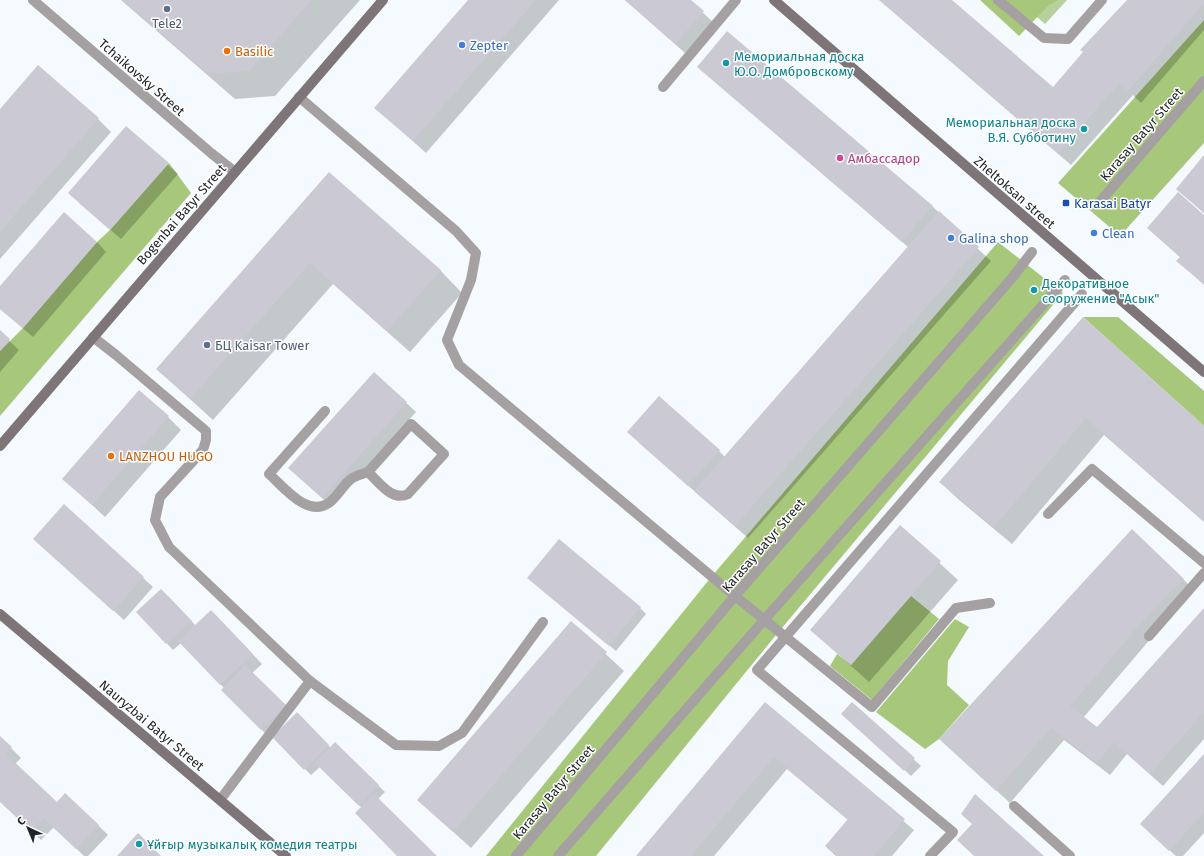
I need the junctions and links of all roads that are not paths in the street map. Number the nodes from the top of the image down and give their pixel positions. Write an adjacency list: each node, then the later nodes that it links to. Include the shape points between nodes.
1 (33, 0): 10 (street, Tchaikovsky Street)
2 (382, 0): 9 (main road, Bogenbai Batyr Street)
3 (736, 0): 8 (street)
4 (774, 0): 16 (main road, Zheltoksan street)
5 (998, 0): 6 (street, via 1044,38 1068,39)
6 (1102, 0)
7 (1204, 81): 11 (street, Karasay Batyr Street)
8 (663, 87)
9 (299, 97): 10 (main road, Bogenbai Batyr Street); 23 (street, via 456,231 476,253 471,280 447,340 459,365)
10 (235, 172): 15 (main road, Bogenbai Batyr Street)
11 (1098, 204)
12 (1032, 252): 23 (street, Karasay Batyr Street)
13 (1066, 280): 26 (street)
14 (1082, 294): 29 (street)
15 (93, 337): 18 (main road, Bogenbai Batyr Street); 30 (street, via 206,431 203,450 160,497 155,520 169,546)
16 (1204, 372)
17 (325, 411): 19 (street, via 269,474 303,504 312,508 324,506 351,479)
18 (0, 446)
19 (368, 472): 19 (street, via 394,496 401,497 408,494 444,454 411,424)
20 (1048, 514): 21 (street, via 1092,469)
21 (1204, 563)
22 (1204, 573): 28 (street)
23 (735, 596): 26 (street); 34 (street, Karasay Batyr Street)
24 (990, 603): 29 (street, via 956,608 872,707)
25 (0, 614): 31 (main road, Nauryzbai Batyr Street)
26 (764, 619): 29 (street); 35 (street)
27 (543, 622): 30 (street, via 462,733 439,746 396,745)
28 (1149, 636)
29 (785, 637): 36 (street, via 757,670 953,832)
30 (310, 681): 31 (street)
31 (220, 800): 33 (main road, Nauryzbai Batyr Street)
32 (1014, 806): 37 (street)
33 (286, 856)
34 (516, 856)
35 (558, 856)
36 (930, 856)
37 (1070, 856)

